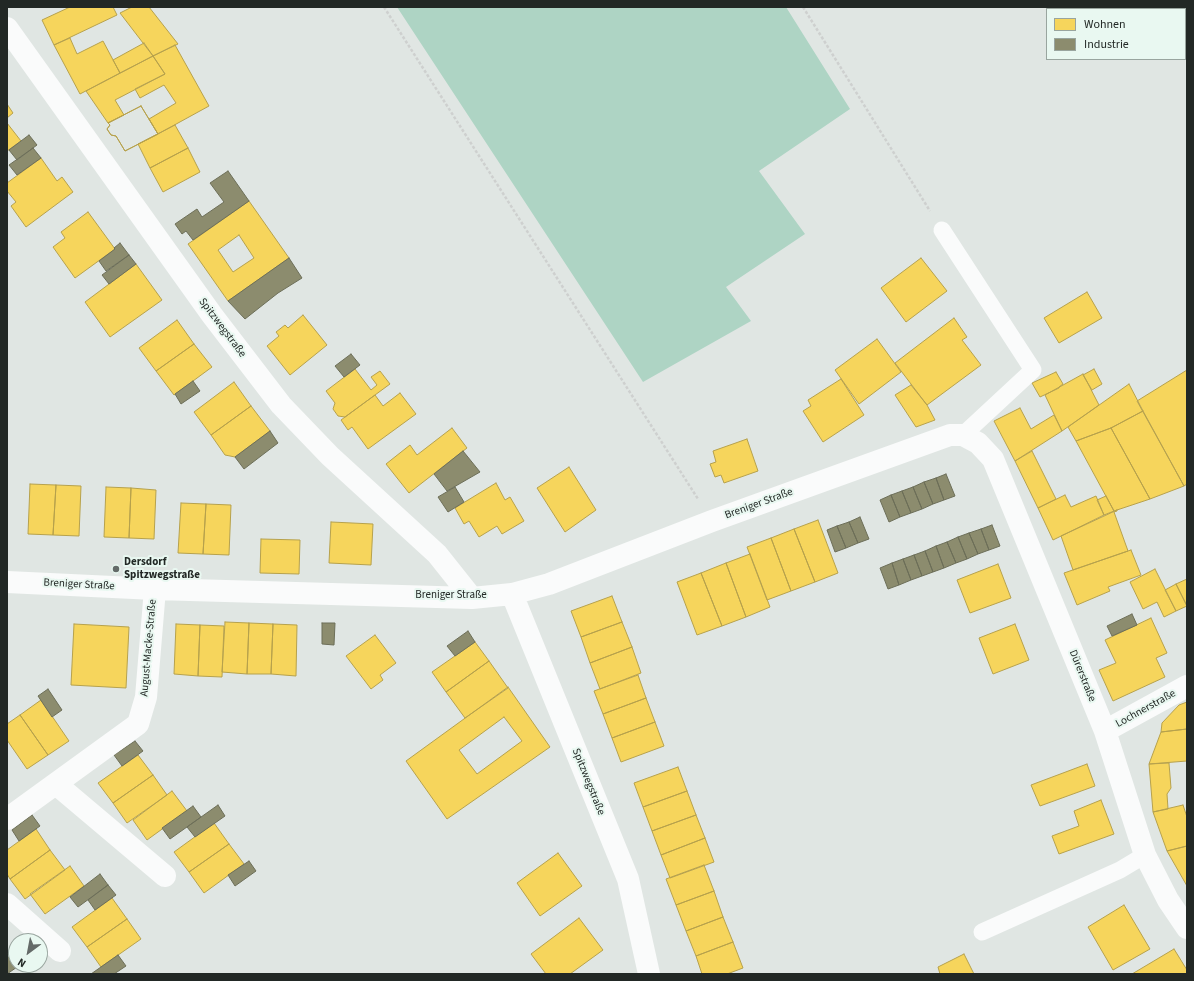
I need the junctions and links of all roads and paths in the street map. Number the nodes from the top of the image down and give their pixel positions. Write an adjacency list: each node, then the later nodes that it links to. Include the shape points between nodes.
1 (384, 7): 6 (path)
2 (803, 7): 4 (path)
3 (7, 28): 10 (street, Spitzwegstraße, via 212,315 281,404 330,456 437,554)
4 (942, 230): 5 (lane, via 1033,370)
5 (963, 435): 6 (street, Breniger Straße, via 950,435); 12 (street, Dürerstraße, via 978,443 993,459)
6 (712, 521): 9 (street, Breniger Straße, via 549,584)
7 (7, 582): 8 (street, Breniger Straße)
8 (155, 589): 10 (street, Breniger Straße); 13 (street, August-Macke-Straße, via 146,697 138,724)
9 (512, 594): 10 (street, Breniger Straße); 21 (street, Spitzwegstraße, via 628,879)
10 (472, 598)
11 (1187, 686): 12 (street, Lochnerstraße)
12 (1105, 731): 15 (street, Dürerstraße)
13 (56, 784): 14 (street, August-Macke-Straße); 16 (street)
14 (7, 819)
15 (1145, 855): 18 (street, Dürerstraße, via 1168,900); 19 (lane, via 1120,870)
16 (165, 876)
17 (7, 904): 20 (street)
18 (1187, 928)
19 (982, 932)
20 (60, 951)
21 (649, 974)

